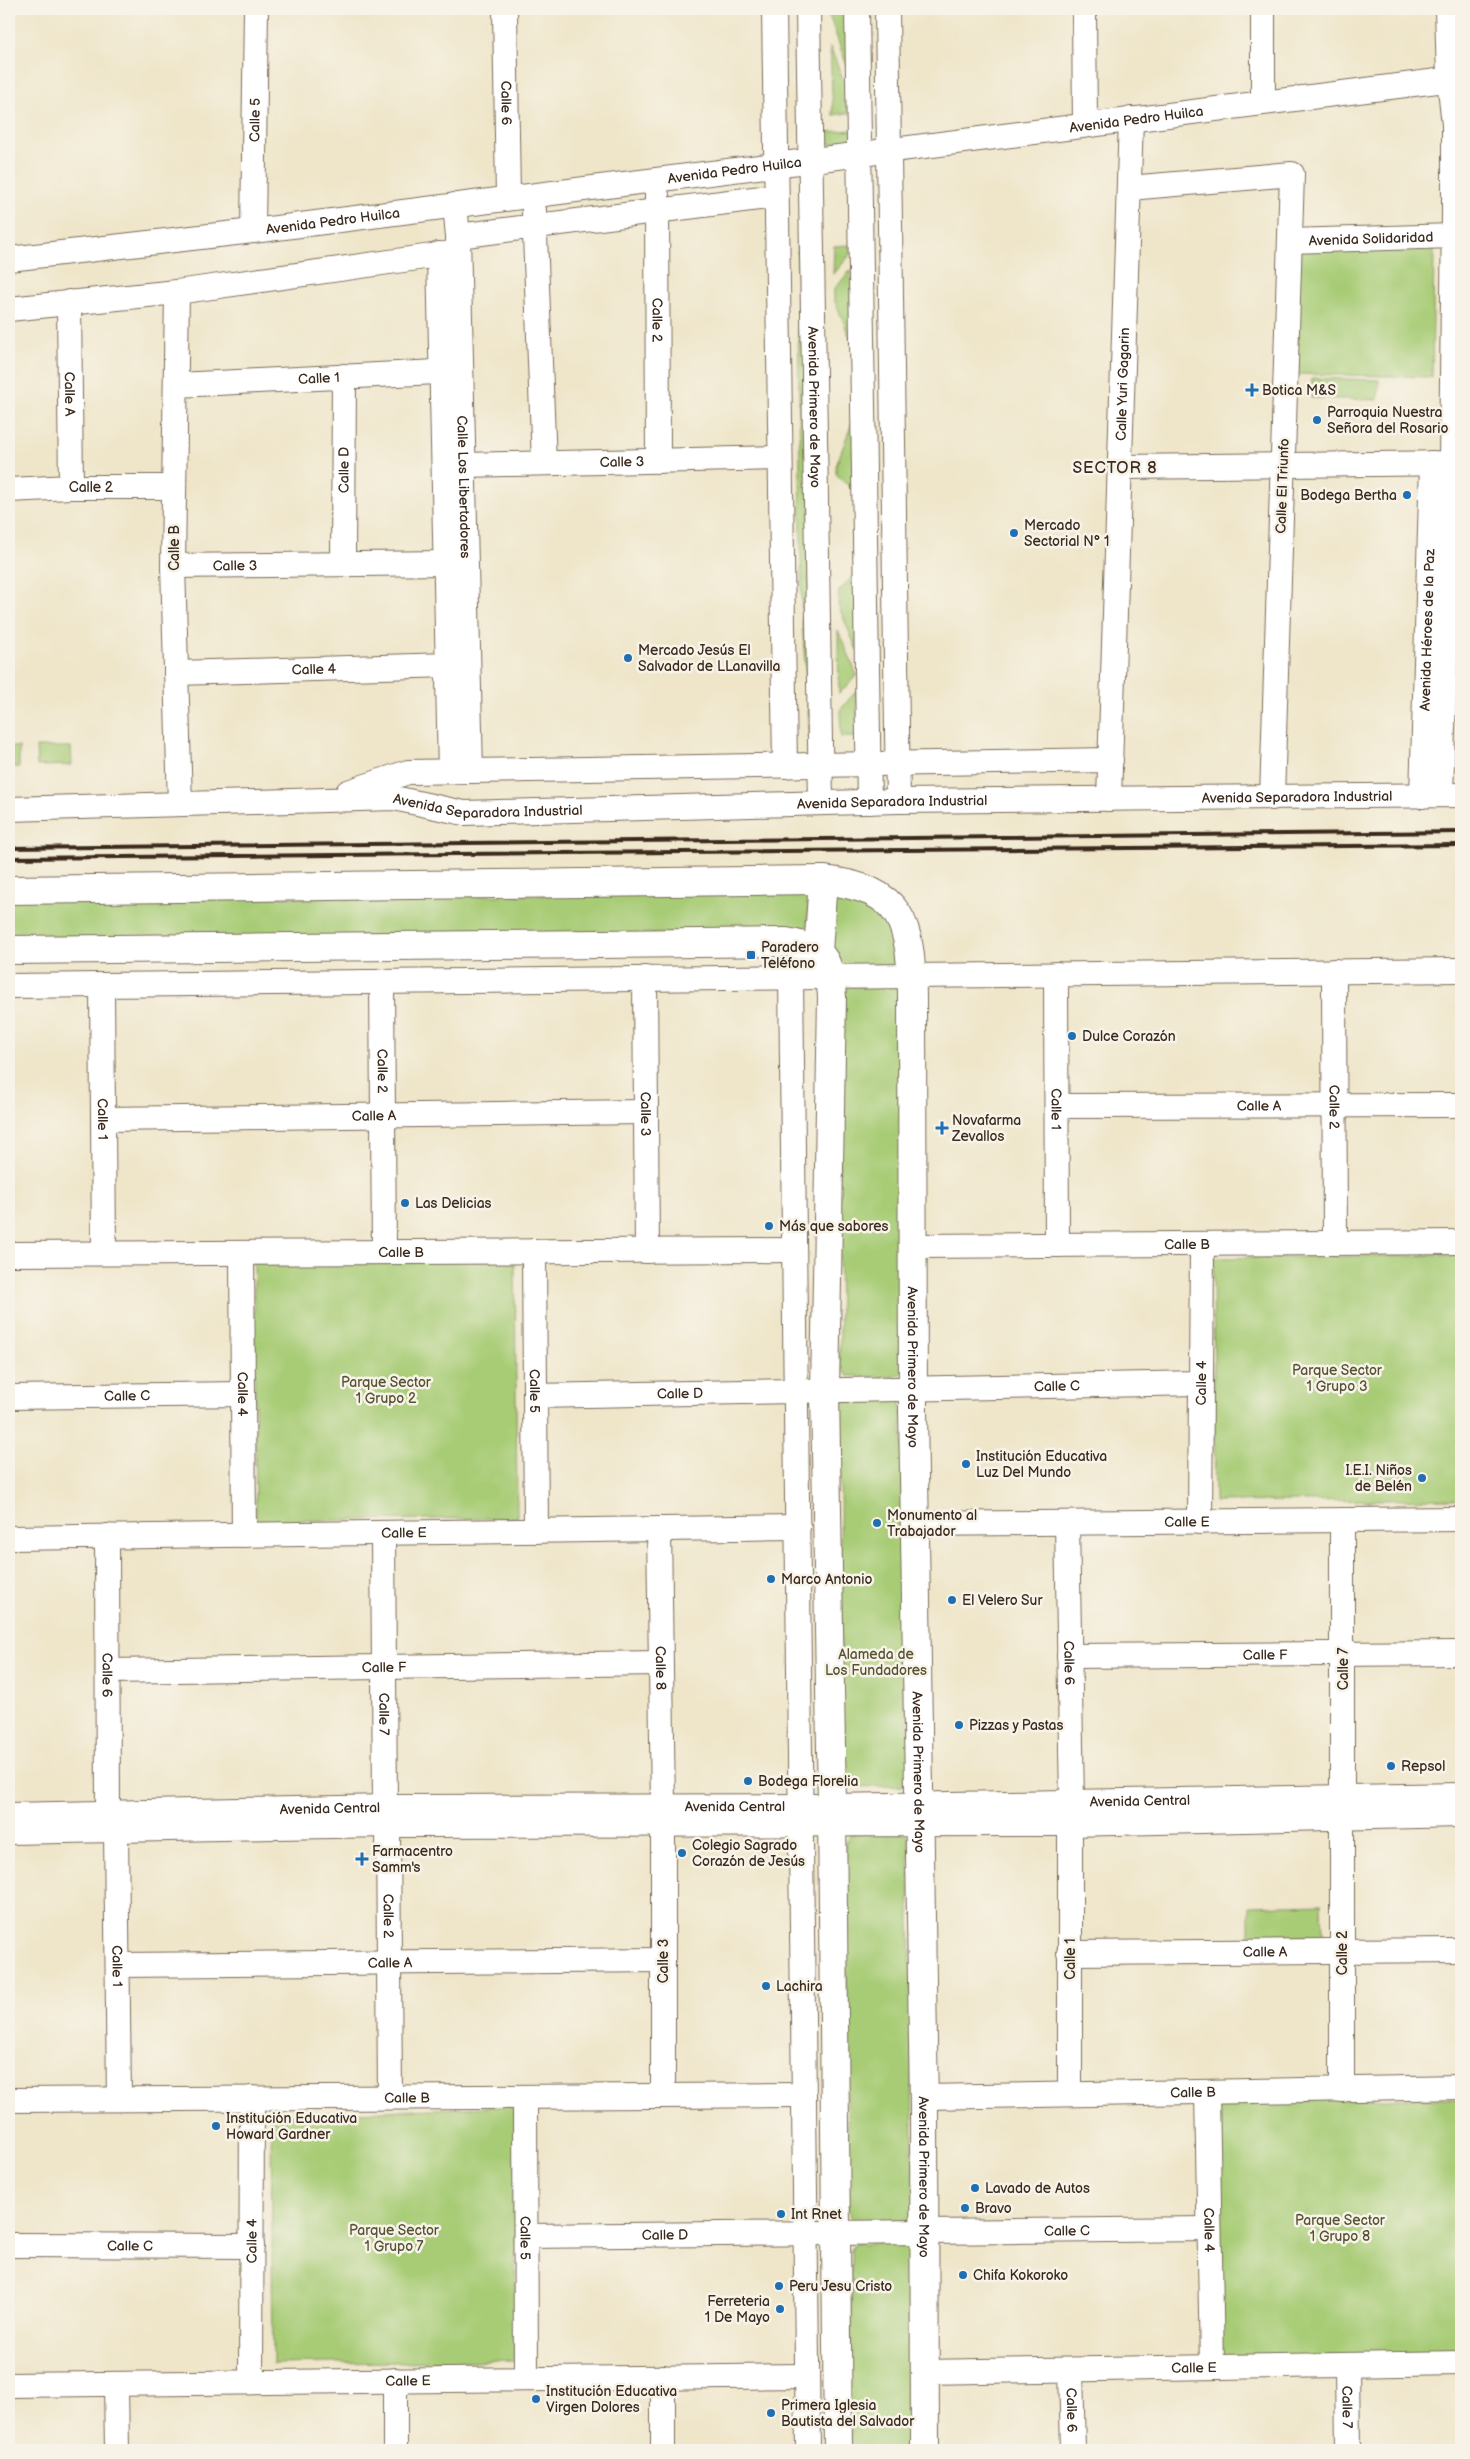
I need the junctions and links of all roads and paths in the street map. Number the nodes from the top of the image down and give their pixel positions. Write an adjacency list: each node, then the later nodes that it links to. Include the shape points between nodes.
1 (256, 9): 28 (street, Calle 5)
2 (506, 9): 23 (street, Calle 6)
3 (774, 9): 18 (street, Avenida Primero de Mayo)
4 (808, 9): 17 (street, Avenida Primero de Mayo)
5 (857, 9): 16 (street)
6 (887, 9): 15 (street)
7 (1084, 9): 13 (street)
8 (1263, 9): 11 (street)
9 (1447, 9): 10 (street, Avenida Héroes de la Paz)
10 (1455, 78): 11 (street, Avenida Pedro Huilca); 14 (street, Avenida Héroes de la Paz)
11 (1263, 102): 12 (street, Avenida Pedro Huilca)
12 (1131, 119): 13 (street, Avenida Pedro Huilca); 20 (street, Calle Yuri Gagarin)
13 (1085, 125): 15 (street, Avenida Pedro Huilca)
14 (1457, 125): 26 (street, Avenida Héroes de la Paz)
15 (889, 149): 16 (street, Avenida Pedro Huilca); 55 (street)
16 (859, 153): 17 (street, Avenida Pedro Huilca); 54 (street)
17 (810, 160): 18 (street, Avenida Pedro Huilca); 56 (street, Avenida Primero de Mayo)
18 (776, 164): 19 (street, Avenida Pedro Huilca); 22 (street, Avenida Primero de Mayo)
19 (656, 180): 21 (street, Avenida Pedro Huilca); 25 (street, Calle 2)
20 (1129, 188): 29 (street, Calle El Triunfo, via 1292,174); 44 (street, Calle Yuri Gagarin)
21 (532, 195): 23 (street, Avenida Pedro Huilca); 27 (street)
22 (776, 196): 25 (street); 38 (street, Avenida Primero de Mayo)
23 (508, 197): 24 (street, Avenida Pedro Huilca)
24 (455, 205): 28 (street, Avenida Pedro Huilca); 30 (street, Calle Los Libertadores)
25 (658, 211): 27 (street); 39 (street, Calle 2)
26 (1456, 221): 29 (street, Avenida Solidaridad); 40 (street, Avenida Héroes de la Paz)
27 (536, 226): 30 (street); 41 (street)
28 (253, 231): 31 (street, Avenida Pedro Huilca)
29 (1290, 241): 43 (street, Calle El Triunfo)
30 (452, 248): 32 (street); 35 (street, Calle Los Libertadores)
31 (9, 259)
32 (177, 292): 33 (street); 37 (street, Calle B)
33 (69, 302): 34 (street); 45 (street, Calle A)
34 (9, 309)
35 (451, 372): 36 (street, Calle 1); 42 (street, Calle Los Libertadores); 48 (street, Calle Los Libertadores)
36 (344, 376): 37 (street, Calle 1); 49 (street, Calle D)
37 (177, 385): 46 (street, Calle B)
38 (780, 458): 39 (street, Calle 3); 56 (street, Avenida Primero de Mayo, via 782,606)
39 (658, 461): 41 (street, Calle 3)
40 (1448, 463): 43 (street); 58 (street, Avenida Héroes de la Paz, via 1435,632)
41 (544, 464): 42 (street, Calle 3)
42 (463, 465): 57 (street, Calle Los Libertadores)
43 (1283, 465): 44 (street); 59 (street, Calle El Triunfo)
44 (1120, 467): 53 (street, Calle Yuri Gagarin)
45 (70, 487): 46 (street, Calle 2); 47 (street, Calle 2)
46 (174, 487): 50 (street, Calle B)
47 (9, 490)
48 (447, 562): 49 (street, Calle 3); 51 (street, Calle Los Libertadores)
49 (343, 564): 50 (street, Calle 3)
50 (173, 566): 52 (street, Calle B)
51 (450, 665): 52 (street, Calle 4); 57 (street, Calle Los Libertadores)
52 (176, 673): 65 (street, Calle B)
53 (1111, 760): 55 (street, Avenida Separadora Industrial); 60 (street, Calle Yuri Gagarin)
54 (868, 764): 55 (street, Avenida Separadora Industrial); 56 (street, Avenida Separadora Industrial); 63 (street)
55 (897, 764): 62 (street)
56 (801, 765): 57 (street, Avenida Separadora Industrial); 64 (street, Avenida Primero de Mayo)
57 (461, 771): 61 (street, Avenida Separadora Industrial, via 408,772)
58 (1441, 795): 59 (street, Avenida Separadora Industrial)
59 (1272, 798): 60 (street, Avenida Separadora Industrial)
60 (1109, 799): 62 (street, Avenida Separadora Industrial)
61 (325, 800): 64 (street, Avenida Separadora Industrial, via 394,798 464,814); 65 (street, Avenida Separadora Industrial)
62 (898, 801): 63 (street, Avenida Separadora Industrial)
63 (868, 802): 64 (street, Avenida Separadora Industrial)
64 (811, 803)
65 (180, 804): 66 (street, Avenida Separadora Industrial)
66 (9, 809)
67 (823, 880): 68 (main road); 70 (main road); 74 (main road, via 868,889 893,908 904,924 909,940)
68 (9, 890)
69 (9, 950): 70 (main road, via 786,942 800,944)
70 (825, 964): 74 (street); 75 (street); 100 (main road, via 832,997)
71 (1461, 970): 72 (street)
72 (1334, 971): 73 (street); 81 (street, Calle 2)
73 (1056, 974): 74 (street); 82 (street, Calle 1)
74 (912, 975): 90 (main road, Avenida Primero de Mayo)
75 (791, 976): 76 (street); 91 (street)
76 (645, 978): 77 (street); 83 (street, Calle 3)
77 (382, 981): 78 (street); 84 (street, Calle 2)
78 (102, 985): 79 (street); 85 (street, Calle 1)
79 (9, 986)
80 (1461, 1104): 81 (street, Calle A)
81 (1334, 1105): 82 (street, Calle A); 87 (street, Calle 2)
82 (1057, 1106): 89 (street, Calle 1)
83 (646, 1112): 84 (street, Calle A); 93 (street, Calle 3)
84 (384, 1115): 85 (street, Calle A); 94 (street, Calle 2)
85 (103, 1119): 95 (street, Calle 1)
86 (1461, 1242): 87 (street, Calle B)
87 (1335, 1243): 88 (street, Calle B)
88 (1202, 1244): 89 (street, Calle B); 98 (street, Calle 4)
89 (1057, 1245): 90 (street, Calle B)
90 (915, 1246): 99 (main road, Avenida Primero de Mayo)
91 (794, 1250): 93 (street, Calle B); 101 (street)
92 (534, 1251): 93 (street, Calle B); 94 (street, Calle B); 103 (street, Calle 5)
93 (647, 1251)
94 (384, 1252): 96 (street, Calle B)
95 (104, 1253): 96 (street, Calle B); 97 (street, Calle B)
96 (242, 1253): 102 (street, Calle 4)
97 (9, 1254)
98 (1201, 1383): 99 (street, Calle C); 107 (street, Calle 4)
99 (913, 1389): 100 (street, Calle C); 109 (main road, Avenida Primero de Mayo)
100 (825, 1390): 101 (street, Calle D); 131 (main road)
101 (796, 1392): 103 (street, Calle D); 110 (street)
102 (243, 1394): 104 (street, Calle C); 114 (street, Calle 4)
103 (535, 1396): 112 (street, Calle 5)
104 (9, 1397)
105 (1461, 1519): 106 (street, Calle E)
106 (1342, 1520): 107 (street, Calle E); 118 (street, Calle 7)
107 (1200, 1522): 108 (street, Calle E)
108 (1067, 1523): 109 (street, Calle E); 119 (street, Calle 6)
109 (915, 1524): 126 (main road, Avenida Primero de Mayo)
110 (798, 1528): 111 (street, Calle E); 130 (street)
111 (660, 1529): 112 (street, Calle E); 120 (street, Calle 8)
112 (536, 1531): 113 (street, Calle E)
113 (383, 1533): 114 (street, Calle E); 121 (street, Calle 7)
114 (244, 1535): 115 (street, Calle E)
115 (107, 1536): 116 (street, Calle E); 122 (street, Calle 6)
116 (9, 1538)
117 (1461, 1652): 118 (street, Calle F)
118 (1342, 1654): 119 (street, Calle F); 124 (street, Calle 7)
119 (1069, 1656): 125 (street, Calle 6)
120 (660, 1663): 121 (street, Calle F); 129 (street, Calle 8)
121 (384, 1667): 122 (street, Calle F); 128 (street, Calle 7)
122 (108, 1671): 133 (street, Calle 6)
123 (1461, 1795): 124 (street, Avenida Central)
124 (1343, 1807): 125 (street, Avenida Central); 132 (street, Avenida Central); 136 (street, Calle 2)
125 (1071, 1813): 126 (street, Avenida Central); 137 (street, Calle 1)
126 (920, 1814): 131 (street, Avenida Central); 149 (main road, Avenida Primero de Mayo)
127 (9, 1815): 133 (street, Avenida Central)
128 (387, 1816): 129 (street, Avenida Central); 133 (street, Avenida Central); 139 (street, Calle 2)
129 (663, 1816): 130 (street, Avenida Central); 138 (street, Calle 3)
130 (801, 1816): 131 (street, Avenida Central); 145 (street)
131 (832, 1816): 155 (main road)
132 (1461, 1816)
133 (112, 1823): 134 (street, Avenida Central); 140 (street, Calle 1)
134 (9, 1832)
135 (1461, 1950): 136 (street, Calle A)
136 (1342, 1951): 137 (street, Calle A); 142 (street, Calle 2)
137 (1070, 1953): 144 (street, Calle 1)
138 (663, 1960): 139 (street, Calle A); 146 (street, Calle 3)
139 (389, 1962): 140 (street, Calle A); 147 (street, Calle 2)
140 (118, 1965): 151 (street, Calle 1)
141 (1461, 2088): 142 (street, Calle B)
142 (1342, 2090): 143 (street, Calle B)
143 (1207, 2092): 144 (street, Calle B); 153 (street, Calle 4)
144 (1070, 2094): 149 (street, Calle B)
145 (804, 2095): 146 (street, Calle B); 156 (street)
146 (664, 2096): 148 (street, Calle B)
147 (390, 2097): 148 (street, Calle B); 150 (street, Calle B)
148 (525, 2097): 157 (street, Calle 5)
149 (924, 2097): 154 (main road, Avenida Primero de Mayo)
150 (252, 2098): 151 (street, Calle B); 159 (street, Calle 4)
151 (119, 2099): 152 (street, Calle B)
152 (9, 2100)
153 (1209, 2229): 154 (street, Calle C); 162 (street, Calle 4)
154 (925, 2232): 155 (street, Calle C); 164 (main road, Avenida Primero de Mayo)
155 (835, 2233): 156 (street, Calle D); 176 (main road)
156 (804, 2234): 157 (street, Calle D); 165 (street)
157 (526, 2236): 167 (street, Calle 5)
158 (9, 2245): 159 (street, Calle C)
159 (252, 2246): 169 (street, Calle 4)
160 (1461, 2363): 161 (street, Calle E)
161 (1346, 2365): 162 (street, Calle E); 179 (street, Calle 7)
162 (1212, 2367): 163 (street, Calle E)
163 (1071, 2370): 164 (street, Calle E); 178 (street, Calle 6)
164 (925, 2372): 177 (main road, Avenida Primero de Mayo)
165 (807, 2376): 166 (street, Calle E); 175 (street)
166 (662, 2377): 167 (street, Calle E); 174 (street)
167 (526, 2379): 168 (street, Calle E)
168 (395, 2380): 169 (street, Calle E); 173 (street)
169 (251, 2382): 170 (street, Calle E)
170 (116, 2384): 171 (street, Calle E); 172 (street)
171 (9, 2385)
172 (117, 2450)
173 (395, 2450)
174 (663, 2450)
175 (808, 2450)
176 (838, 2450)
177 (925, 2450)
178 (1073, 2450)
179 (1348, 2450)

